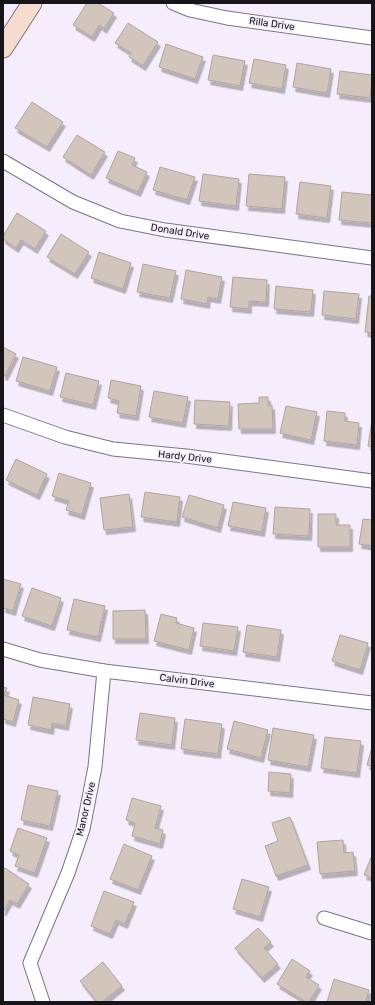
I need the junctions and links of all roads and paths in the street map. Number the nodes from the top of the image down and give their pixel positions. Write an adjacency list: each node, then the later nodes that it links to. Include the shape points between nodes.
1 (32, 3): 4 (street)
2 (173, 3): 3 (street, Rilla Drive, via 190,10 228,18)
3 (372, 38)
4 (3, 48)
5 (3, 161): 6 (street, Donald Drive, via 72,202 120,221 165,230)
6 (372, 258)
7 (3, 415): 8 (street, Hardy Drive, via 65,437 113,449 186,456)
8 (372, 481)
9 (3, 649): 10 (street, Calvin Drive, via 40,660)
10 (104, 670): 11 (street, Calvin Drive); 14 (street, Manor Drive, via 95,767 83,829 68,873 30,963)
11 (372, 703)
12 (324, 918): 13 (street)
13 (372, 933)
14 (43, 1002)

